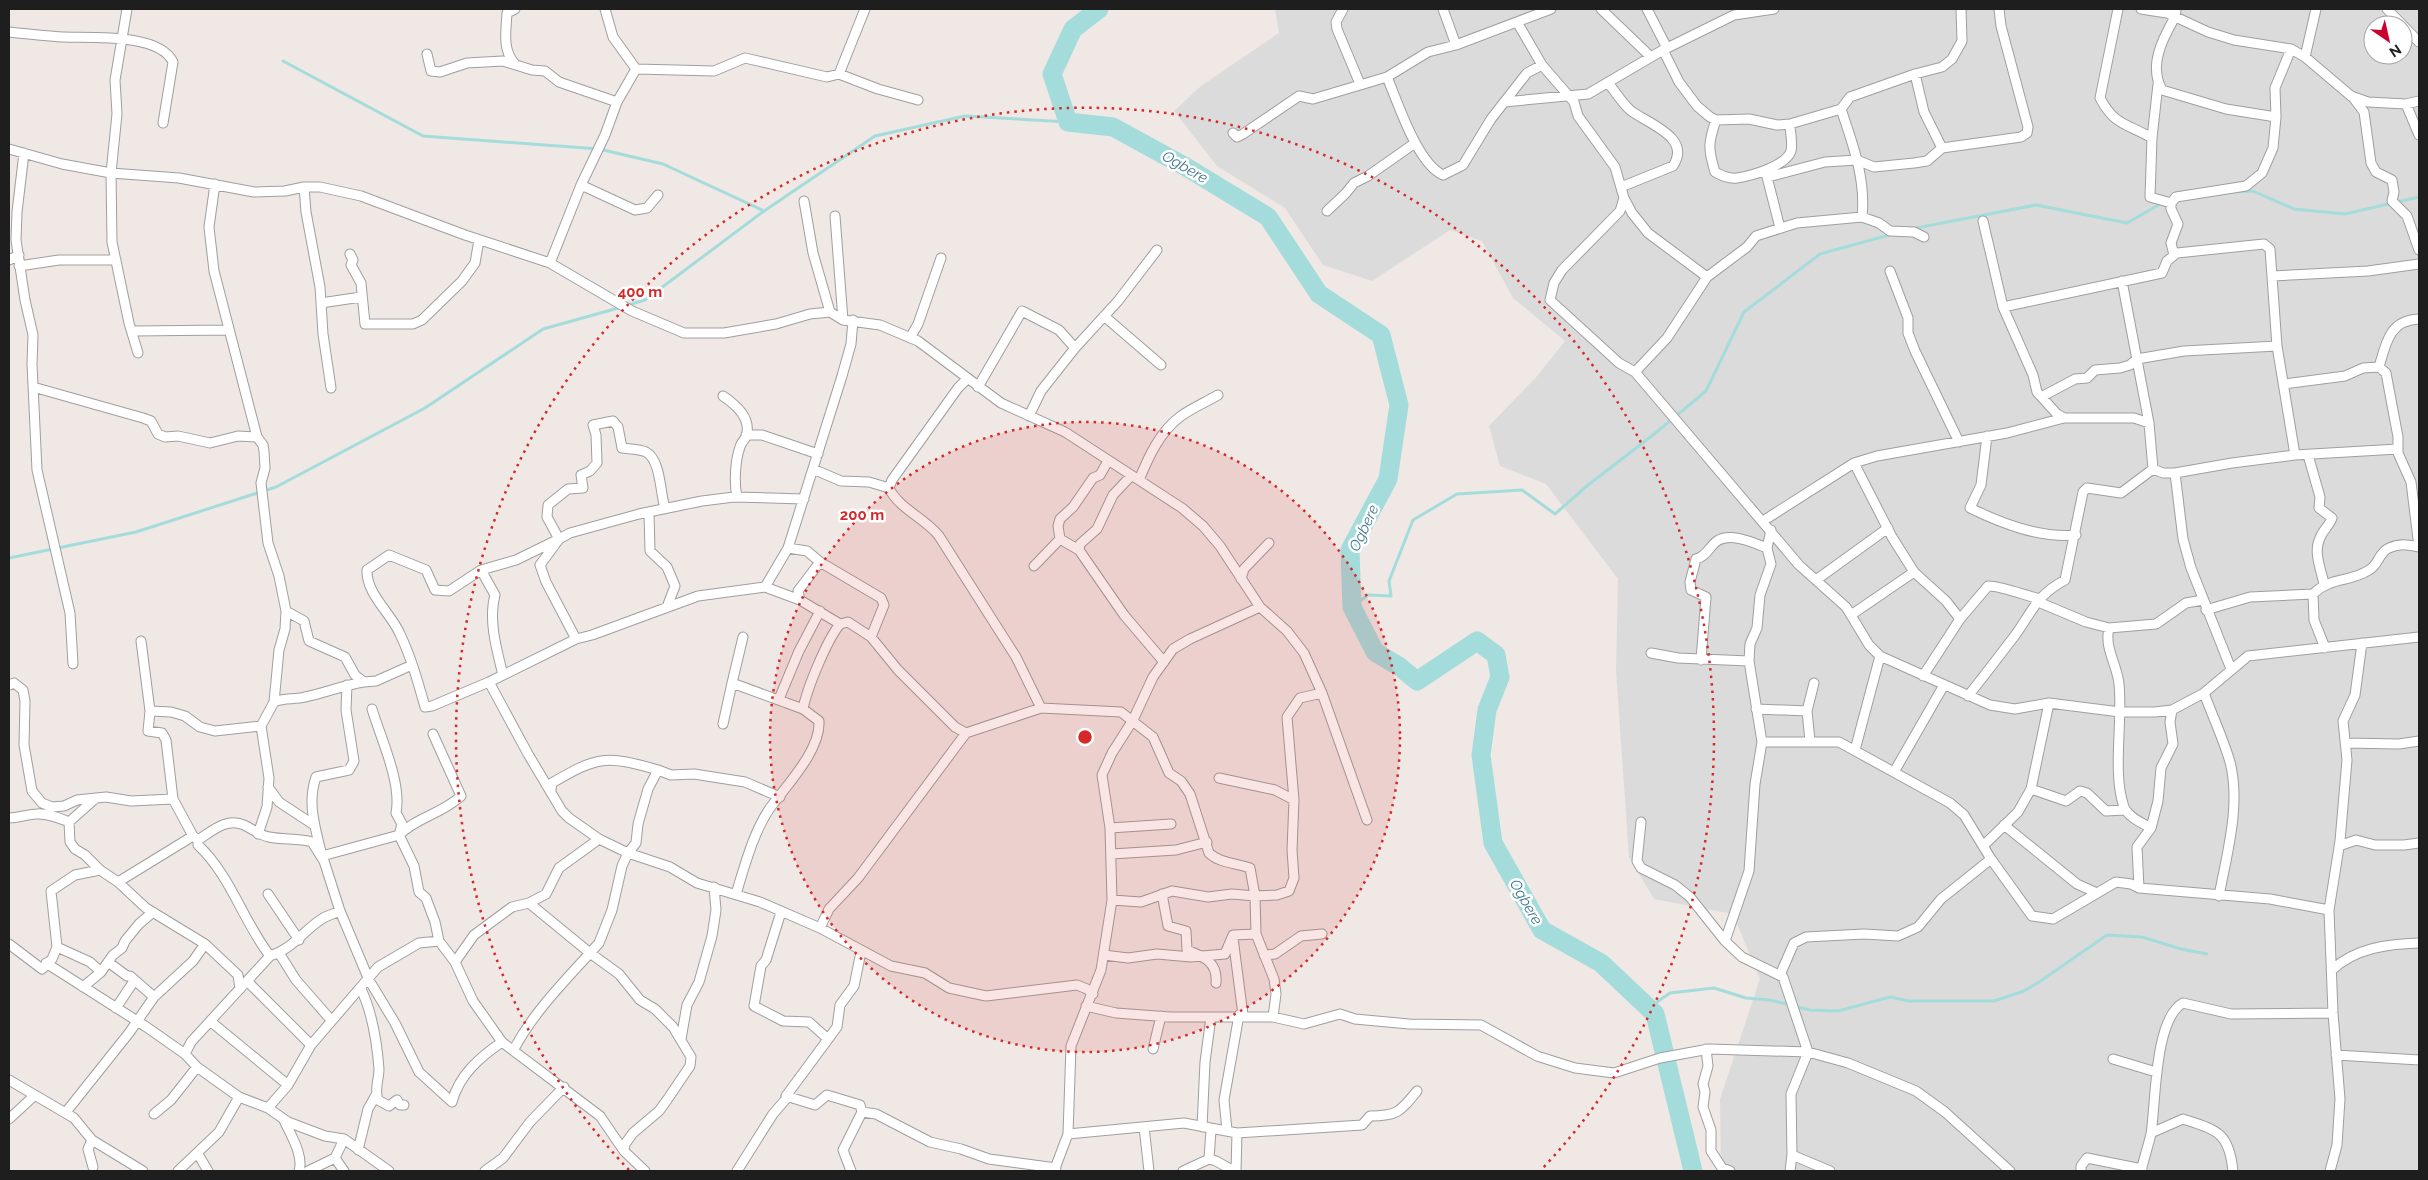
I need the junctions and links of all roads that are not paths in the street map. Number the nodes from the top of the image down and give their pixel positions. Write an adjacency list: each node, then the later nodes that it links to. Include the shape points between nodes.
1 (127, 9): 21 (street)
2 (515, 9): 30 (street, via 507,13 505,38 507,56)
3 (605, 9): 31 (street, via 613,37)
4 (866, 9): 32 (street)
5 (1343, 9): 37 (street, via 1336,22 1337,29)
6 (1443, 9): 23 (street)
7 (1551, 9): 17 (street)
8 (1601, 9): 27 (street)
9 (1647, 9): 24 (street)
10 (1774, 9): 24 (street, via 1734,15)
11 (1961, 9): 33 (street, via 1962,41 1958,52 1942,67)
12 (1999, 9): 54 (street, via 2027,133 2021,137)
13 (2118, 9): 52 (street, via 2100,98 2109,114 2123,126 2133,127)
14 (2141, 9): 18 (street)
15 (2316, 9): 28 (street)
16 (2387, 9): 22 (street)
17 (1537, 11): 19 (street)
18 (2176, 13): 25 (street, via 2208,32 2234,40); 36 (street, via 2156,58)
19 (1517, 22): 23 (street); 29 (street)
20 (9, 32): 21 (street)
21 (123, 39): 48 (street, via 152,45 170,56 173,62); 58 (street, via 115,80 117,114)
22 (2419, 42)
23 (1456, 45): 34 (street, via 1428,52)
24 (1665, 49): 27 (street); 47 (street, via 1679,82 1697,106)
25 (2291, 49): 28 (street); 46 (street, via 2275,88)
26 (427, 54): 30 (street, via 431,71 440,72 467,63 504,61)
27 (1651, 57): 35 (street)
28 (2305, 57): 39 (street)
29 (1542, 65): 38 (street); 43 (street, via 1527,73)
30 (517, 66): 42 (street, via 545,71 559,82)
31 (636, 69): 32 (street, via 714,72 744,58 827,77); 42 (street)
32 (839, 74): 40 (street, via 878,90)
33 (1915, 74): 45 (street, via 1850,97); 54 (street, via 1924,112)
34 (1387, 77): 37 (street); 53 (street)
35 (1608, 83): 38 (street, via 1588,94); 63 (street, via 1629,109 1672,137 1678,148 1678,159 1673,166)
36 (2158, 83): 46 (street, via 2162,90 2177,96 2226,110); 52 (street)
37 (1360, 84): 50 (street, via 1313,98 1299,96 1243,134 1237,137)
38 (1570, 96): 43 (street); 63 (street, via 1578,116 1615,167)
39 (2352, 96): 44 (street, via 2368,102); 76 (street, via 2364,112 2372,163 2376,172 2392,180 2392,201 2407,216)
40 (918, 100)
41 (2419, 101): 44 (street)
42 (617, 102): 61 (street)
43 (1504, 102): 53 (street, via 1463,165 1452,172 1443,175 1436,171)
44 (2406, 104): 51 (street)
45 (1841, 109): 49 (street); 57 (street)
46 (2276, 117): 67 (street, via 2273,148 2262,173 2246,186 2192,193 2176,197)
47 (1716, 120): 49 (street, via 1749,119 1777,125); 59 (street, via 1709,140 1715,172 1736,178)
48 (164, 124)
49 (1790, 124): 59 (street, via 1790,152)
50 (1233, 133)
51 (2419, 135)
52 (2152, 138): 67 (street, via 2150,197)
53 (1415, 143): 68 (street, via 1354,183)
54 (1942, 148): 57 (street, via 1927,161 1914,163 1874,167)
55 (9, 149): 56 (street)
56 (24, 153): 58 (street); 78 (street, via 17,212)
57 (1857, 160): 59 (street, via 1825,162); 70 (street, via 1864,199)
58 (112, 173): 60 (street); 82 (street, via 112,242)
59 (1766, 173): 72 (street)
60 (215, 184): 62 (street, via 254,192 285,191); 98 (street, via 208,227)
61 (581, 185): 64 (street, via 635,210 647,208); 83 (street)
62 (304, 186): 74 (street, via 361,196); 91 (street)
63 (1620, 187): 65 (street)
64 (658, 195)
65 (1624, 198): 88 (street, via 1648,232); 107 (street, via 1620,210 1562,270 1554,283 1550,300 1619,363)
66 (804, 201): 93 (street, via 813,253)
67 (2171, 203): 79 (street, via 2178,224 2171,243)
68 (1326, 210)
69 (835, 216): 96 (street)
70 (1862, 217): 72 (street, via 1832,218); 73 (street, via 1890,231 1914,232)
71 (1983, 221): 92 (street)
72 (1780, 228): 88 (street, via 1756,236 1747,247)
73 (1924, 237)
74 (479, 240): 83 (street); 90 (street, via 475,263 462,281 422,320 413,324 365,324)
75 (1157, 250): 94 (street)
76 (2419, 250)
77 (350, 254): 90 (street, via 351,265 361,283)
78 (19, 255): 81 (street); 85 (street)
79 (2174, 255): 87 (street, via 2264,244 2270,250); 89 (street, via 2162,273)
80 (941, 258): 100 (street)
81 (9, 260)
82 (116, 260): 85 (street, via 59,260); 99 (street)
83 (550, 263): 93 (street, via 632,311 684,333 724,333)
84 (2419, 264): 87 (street, via 2368,271)
85 (19, 266): 110 (street, via 34,335)
86 (1890, 271): 122 (street, via 1908,318 1908,333 1915,351)
87 (2272, 276): 101 (street)
88 (1707, 277): 107 (street, via 1667,338)
89 (2122, 280): 92 (street); 104 (street)
90 (361, 297): 91 (street)
91 (321, 303): 112 (street)
92 (2003, 307): 115 (street, via 2033,375 2037,392)
93 (830, 312): 96 (street)
94 (1104, 316): 102 (street); 105 (street)
95 (2419, 319): 106 (street, via 2406,320 2395,328 2386,340)
96 (843, 320): 97 (street)
97 (853, 320): 100 (street, via 880,325); 124 (street, via 851,344)
98 (228, 330): 99 (street); 121 (street)
99 (133, 331): 103 (street)
100 (910, 338): 108 (street)
101 (2277, 346): 104 (street, via 2184,350); 109 (street)
102 (1075, 348): 111 (street, via 1059,330 1022,311); 116 (street, via 1040,391)
103 (138, 353)
104 (2137, 359): 115 (street, via 2125,366 2095,370 2086,378 2075,379); 118 (street)
105 (1161, 365)
106 (2379, 367): 109 (street, via 2363,368 2345,376); 123 (street, via 2386,373)
107 (1634, 372): 139 (street)
108 (967, 379): 111 (street); 134 (street, via 892,480)
109 (2284, 384): 126 (street)
110 (33, 387): 121 (street, via 151,421 158,434 165,437 178,436 210,443 238,436); 183 (street, via 37,470 70,613)
111 (978, 387): 116 (street, via 1001,404)
112 (331, 388)
113 (1218, 395): 132 (street, via 1180,416)
114 (724, 396): 119 (street, via 741,408)
115 (2043, 396): 117 (street)
116 (1029, 416): 127 (street, via 1065,432)
117 (2064, 418): 118 (street, via 2134,418); 120 (street)
118 (2148, 423): 129 (street)
119 (746, 435): 124 (street, via 762,435); 135 (street, via 738,459)
120 (1988, 436): 122 (street); 142 (street, via 1980,485 1970,508 2032,532 2054,537)
121 (257, 437): 165 (street, via 263,445 265,468 261,483 268,543)
122 (1959, 442): 128 (street)
123 (2398, 449): 125 (street); 133 (street, via 2401,463)
124 (818, 454): 130 (street)
125 (2308, 455): 126 (street); 156 (street, via 2320,496 2319,508 2332,518 2316,547)
126 (2295, 456): 131 (street)
127 (1108, 461): 132 (street); 144 (street, via 1100,475 1093,478 1073,507 1060,519)
128 (1854, 463): 139 (street); 140 (street)
129 (2152, 468): 131 (street); 142 (street, via 2121,493 2087,488)
130 (813, 469): 134 (street, via 841,481 869,482); 136 (street)
131 (2174, 473): 161 (street, via 2183,539)
132 (1135, 478): 149 (street, via 1113,495 1097,529 1080,544); 154 (street, via 1182,508 1203,526)
133 (2415, 483): 146 (street)
134 (890, 488): 201 (street, via 894,497 939,536 1016,657)
135 (737, 497): 136 (street); 137 (street)
136 (804, 499): 147 (street)
137 (665, 508): 138 (street); 143 (street, via 655,462 646,452 622,448 618,427 613,421 593,426 597,463 581,475 583,488 568,489 548,505 548,517)
138 (649, 513): 143 (street, via 589,527); 162 (street, via 650,551 667,567 675,586)
139 (1763, 521): 141 (street)
140 (1888, 528): 153 (street); 155 (street)
141 (1771, 530): 148 (street); 155 (street, via 1799,565)
142 (2076, 535): 160 (street, via 2065,580)
143 (559, 539): 152 (street, via 516,560); 174 (street, via 540,565)
144 (1060, 539): 149 (street); 151 (street)
145 (1269, 543): 154 (street, via 1244,569)
146 (2419, 547): 156 (street, via 2405,543 2388,548 2369,571)
147 (788, 548): 150 (street, via 807,551); 157 (street)
148 (1767, 548): 180 (street, via 1743,539 1727,539 1717,541 1696,559 1691,590 1706,597); 181 (street, via 1771,564 1760,595)
149 (1079, 550): 182 (street, via 1124,614)
150 (820, 562): 159 (street, via 798,591); 172 (street, via 881,598 884,605)
151 (1034, 566)
152 (481, 570): 184 (street, via 449,591 435,590 426,570 389,555 367,570 366,576 399,632); 186 (street, via 495,596 494,631)
153 (1914, 572): 167 (street); 168 (street)
154 (1241, 579): 163 (street)
155 (1816, 580): 167 (street)
156 (2324, 584): 158 (street)
157 (765, 587): 159 (street); 162 (street, via 698,596)
158 (2313, 594): 164 (street, via 2250,597); 177 (street, via 2314,620)
159 (800, 600): 166 (street)
160 (2038, 600): 168 (street, via 1988,586); 170 (street, via 2086,622); 197 (street)
161 (2203, 600): 164 (street); 170 (street, via 2186,603 2156,624)
162 (667, 607): 174 (street)
163 (1260, 607): 182 (street, via 1190,639 1173,649); 195 (street, via 1287,630 1304,652)
164 (2206, 610): 185 (street)
165 (286, 611): 188 (street, via 304,621 309,641 345,656 355,675); 199 (street)
166 (820, 611): 169 (street); 198 (street)
167 (1851, 615): 179 (street, via 1869,645)
168 (1960, 618): 187 (street)
169 (844, 623): 172 (street); 203 (street, via 832,634 805,695)
170 (2109, 628): 208 (street, via 2106,638 2119,682)
171 (743, 637): 191 (street)
172 (872, 637): 213 (street, via 898,670)
173 (2419, 638): 176 (street)
174 (576, 639): 186 (street)
175 (141, 642): 206 (street)
176 (2362, 643): 177 (street); 217 (street, via 2355,695 2343,721)
177 (2325, 648): 185 (street, via 2248,656)
178 (1651, 653): 180 (street)
179 (1880, 656): 187 (street); 218 (street)
180 (1701, 660): 181 (street)
181 (1749, 661): 204 (street)
182 (1164, 662): 209 (street, via 1153,677)
183 (73, 664)
184 (412, 665): 188 (street, via 376,681); 189 (street, via 425,707)
185 (2232, 669): 196 (street)
186 (503, 675): 189 (street)
187 (1923, 676): 194 (street)
188 (364, 682): 193 (street)
189 (489, 682): 224 (street)
190 (1814, 682): 207 (street)
191 (732, 683): 198 (street); 210 (street)
192 (9, 685): 226 (street, via 14,683 23,690 24,745 32,792 36,798 52,807)
193 (347, 685): 199 (street); 235 (street, via 346,710 354,761 349,770 316,778 311,791)
194 (1944, 686): 197 (street); 220 (street)
195 (1322, 693): 228 (street, via 1300,698 1287,717); 231 (street)
196 (2204, 693): 205 (street); 260 (street, via 2230,762 2233,785 2232,824)
197 (1968, 696): 200 (street, via 1990,705 2016,709)
198 (779, 699): 203 (street)
199 (274, 702): 211 (street)
200 (2049, 703): 208 (street); 223 (street)
201 (1041, 708): 209 (street, via 1120,712); 213 (street)
202 (372, 709): 240 (street, via 395,785 396,813 402,824)
203 (803, 709): 225 (street, via 819,721 818,736)
204 (1756, 709): 207 (street); 216 (street)
205 (2172, 710): 208 (street); 238 (street, via 2173,744 2161,768)
206 (150, 711): 211 (street, via 185,716 200,727 215,731); 227 (street, via 148,731 162,733 166,740)
207 (1807, 712): 214 (street)
208 (2120, 712): 229 (street, via 2118,786)
209 (1133, 720): 237 (street, via 1102,775); 243 (street, via 1153,737 1169,774 1181,781 1190,794)
210 (724, 724)
211 (261, 726): 222 (street)
212 (433, 734): 240 (street, via 461,796 451,805 407,827)
213 (963, 736): 267 (street, via 858,878 829,909)
214 (1810, 741): 216 (street); 218 (street, via 1839,742)
215 (2419, 741): 217 (street)
216 (1762, 742): 272 (street, via 1754,784 1750,871)
217 (2346, 743): 246 (street)
218 (1855, 750): 220 (street)
219 (658, 770): 224 (street, via 607,759 590,762 552,783); 225 (street, via 671,775 694,774 744,782); 247 (street, via 648,789 636,843)
220 (1894, 772): 245 (street, via 1950,803 1964,816)
221 (1219, 778): 228 (street, via 1275,790)
222 (268, 787): 235 (street, via 279,802); 239 (street)
223 (2031, 789): 229 (street, via 2066,801 2080,791 2087,793 2106,811); 236 (street, via 2018,812)
224 (551, 790): 242 (street, via 569,818)
225 (780, 797): 257 (street, via 770,808 755,837)
226 (97, 798): 227 (street, via 130,801); 232 (street)
227 (173, 799): 241 (street)
228 (1294, 800): 259 (street, via 1294,878 1289,891)
229 (2125, 810): 238 (street)
230 (9, 818): 232 (street, via 37,814 56,816)
231 (1367, 820)
232 (70, 822): 251 (street, via 70,842)
233 (1641, 822): 272 (street, via 1637,861 1641,868 1690,897)
234 (1171, 824): 237 (street)
235 (314, 825): 249 (street)
236 (2004, 825): 245 (street); 255 (street, via 2077,884)
237 (1110, 828): 248 (street)
238 (2151, 828): 254 (street, via 2137,847)
239 (258, 834): 241 (street, via 244,824 232,822); 249 (street, via 312,842)
240 (399, 835): 249 (street); 273 (street, via 414,866 419,892 426,898 435,922)
241 (195, 838): 252 (street); 283 (street, via 229,884 257,939)
242 (599, 839): 247 (street); 262 (street, via 559,868 546,894)
243 (1207, 842): 248 (street, via 1176,850); 259 (street, via 1209,853 1215,859 1250,868)
244 (2419, 843): 246 (street, via 2375,845 2356,840)
245 (1983, 846): 250 (street)
246 (2339, 846): 263 (street)
247 (628, 853): 253 (street, via 670,867 697,883); 278 (street, via 609,917 599,943)
248 (1112, 854): 261 (street)
249 (323, 859): 264 (street)
250 (1991, 859): 255 (street, via 2032,916 2053,919); 290 (street, via 1941,899 1918,928 1898,936 1806,937 1794,943)
251 (100, 870): 252 (street); 277 (street, via 75,875 51,891)
252 (118, 882): 265 (street, via 137,902)
253 (714, 887): 257 (street); 311 (street, via 716,910 712,936 700,982 687,1005)
254 (2139, 888): 255 (street, via 2116,882); 260 (street)
255 (2095, 892)
256 (268, 894): 271 (street)
257 (736, 894): 266 (street)
258 (1162, 894): 259 (street, via 1172,891 1208,898 1232,894); 261 (street, via 1141,902); 284 (street, via 1168,926 1186,930 1187,950)
259 (1255, 896): 268 (street)
260 (2219, 896): 263 (street, via 2270,899)
261 (1112, 900): 281 (street)
262 (529, 903): 278 (street); 286 (street, via 512,907 474,935)
263 (2330, 910): 288 (street)
264 (340, 911): 271 (street, via 325,917); 291 (street)
265 (153, 912): 276 (street); 285 (street)
266 (781, 912): 267 (street); 310 (street, via 766,960 761,966 754,1006 783,1021 809,1022)
267 (820, 928): 279 (street)
268 (1256, 934): 270 (street); 282 (street)
269 (1322, 934): 282 (street, via 1301,936 1275,954)
270 (1232, 935): 284 (street, via 1225,954); 303 (street)
271 (299, 940): 280 (street)
272 (1725, 941): 290 (street, via 1742,957)
273 (439, 942): 286 (street); 291 (street, via 419,943 378,967)
274 (2419, 943): 288 (street, via 2358,952)
275 (9, 944): 287 (street, via 42,969)
276 (205, 944): 296 (street, via 238,975); 299 (street)
277 (57, 947): 287 (street, via 52,959); 289 (street, via 90,962)
278 (590, 952): 311 (street, via 619,974 640,1000 655,1009); 314 (street, via 528,1023)
279 (861, 952): 298 (street, via 891,966 925,973 949,988 966,993 986,996 1077,985); 310 (street, via 854,986 840,1006 837,1027)
280 (279, 953): 283 (street); 307 (street, via 296,980)
281 (1104, 955): 284 (street, via 1128,958 1157,954); 298 (street)
282 (1264, 955): 306 (street, via 1274,979)
283 (270, 956): 293 (street)
284 (1202, 956): 294 (street, via 1214,968)
285 (108, 962): 289 (street); 292 (street)
286 (455, 962): 312 (street, via 473,1001)
287 (46, 963): 295 (street)
288 (2332, 970): 302 (street)
289 (101, 972): 295 (street)
290 (1780, 975): 317 (street, via 1786,983)
291 (368, 980): 297 (street); 312 (street, via 395,1023 419,1072 452,1102 464,1075)
292 (134, 981): 299 (street); 301 (street)
293 (248, 982): 296 (street); 313 (street)
294 (1216, 983)
295 (83, 987): 301 (street)
296 (240, 989): 308 (street)
297 (361, 989): 307 (street); 329 (street, via 368,1005 379,1070)
298 (1093, 994): 300 (street)
299 (154, 997): 309 (street)
300 (1086, 1006): 304 (street, via 1116,1013); 345 (street, via 1071,1046)
301 (116, 1008): 309 (street)
302 (2333, 1013): 319 (street); 323 (street, via 2231,1014 2183,1003 2169,1018)
303 (1241, 1015): 305 (street); 306 (street); 342 (street, via 1224,1100)
304 (1161, 1016): 305 (street); 315 (street)
305 (1211, 1016): 340 (street)
306 (1273, 1017): 316 (street, via 1304,1024 1340,1014 1355,1019 1409,1024 1481,1025 1537,1056 1575,1068 1614,1073 1660,1058)
307 (331, 1020): 313 (street)
308 (210, 1021): 318 (street); 325 (street)
309 (138, 1022): 318 (street); 334 (street)
310 (828, 1038): 330 (street)
311 (681, 1039): 349 (street, via 691,1057 690,1066 659,1111 630,1137)
312 (502, 1042): 314 (street)
313 (311, 1045): 325 (street)
314 (514, 1049): 326 (street)
315 (1153, 1049)
316 (1706, 1049): 317 (street); 371 (street, via 1708,1066 1702,1107 1710,1130 1711,1151 1722,1168)
317 (1808, 1052): 351 (street, via 1791,1094); 374 (street, via 1916,1091 1945,1112)
318 (185, 1054): 322 (street)
319 (2336, 1055): 321 (street); 377 (street, via 2340,1099 2337,1145)
320 (2113, 1060): 323 (street)
321 (2419, 1060)
322 (197, 1068): 331 (street); 336 (street, via 171,1100)
323 (2156, 1072): 344 (street)
324 (9, 1080): 328 (street)
325 (288, 1085): 333 (street)
326 (564, 1087): 349 (street, via 600,1116); 364 (street, via 530,1122 503,1158)
327 (1418, 1092): 343 (street, via 1401,1111 1393,1115 1370,1116 1362,1125)
328 (36, 1095): 334 (street); 337 (street)
329 (376, 1095): 332 (street, via 378,1100 389,1106 397,1100); 348 (street, via 368,1109)
330 (786, 1096): 335 (street, via 815,1105 827,1095 860,1105); 366 (street)
331 (239, 1097): 333 (street); 350 (street, via 219,1132)
332 (404, 1105)
333 (268, 1108): 338 (street)
334 (66, 1112): 347 (street)
335 (862, 1112): 355 (street, via 876,1114 930,1142 989,1158); 367 (street, via 843,1150)
336 (154, 1114)
337 (9, 1120)
338 (284, 1120): 346 (street, via 325,1136); 360 (street, via 298,1154)
339 (1144, 1127): 340 (street, via 1184,1123); 345 (street); 368 (street)
340 (1202, 1128): 341 (street)
341 (1212, 1130): 342 (street); 353 (street)
342 (1227, 1130): 343 (street)
343 (1237, 1133): 370 (street)
344 (2151, 1133): 356 (street); 376 (street, via 2183,1119 2214,1129 2227,1143)
345 (1068, 1134): 355 (street)
346 (344, 1139): 348 (street); 352 (street)
347 (92, 1140): 354 (street, via 88,1149); 357 (street)
348 (358, 1150): 363 (street)
349 (624, 1152): 365 (street)
350 (198, 1154): 358 (street); 359 (street)
351 (1792, 1155): 372 (street); 373 (street)
352 (335, 1158): 361 (street); 362 (street)
353 (1209, 1159): 369 (street); 370 (street)
354 (93, 1167)
355 (1055, 1170)
356 (2142, 1170): 375 (street, via 2087,1158)
357 (143, 1171)
358 (178, 1171)
359 (208, 1171)
360 (299, 1171)
361 (308, 1171)
362 (344, 1171)
363 (388, 1171)
364 (485, 1171)
365 (645, 1171)
366 (737, 1171)
367 (851, 1171)
368 (1150, 1171)
369 (1183, 1171)
370 (1235, 1171)
371 (1730, 1171)
372 (1790, 1171)
373 (1830, 1171)
374 (2010, 1171)
375 (2081, 1171)
376 (2233, 1171)
377 (2330, 1171)

